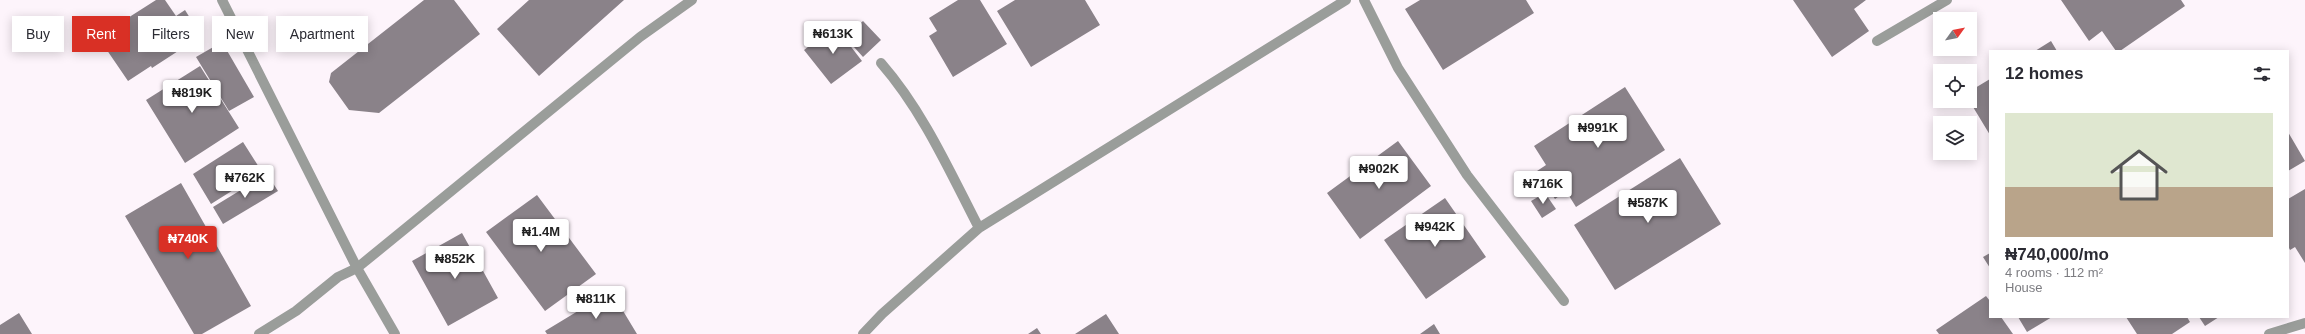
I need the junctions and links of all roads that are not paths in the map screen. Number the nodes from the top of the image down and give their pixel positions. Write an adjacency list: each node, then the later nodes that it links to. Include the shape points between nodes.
1 (222, 0): 9 (street)
2 (692, 0): 9 (street, via 640,37)
3 (1346, 0): 8 (street)
4 (1364, 0): 10 (street, via 1398,68 1467,175)
5 (1947, 0): 6 (street)
6 (1877, 41)
7 (881, 63): 8 (street, via 927,129)
8 (979, 228): 14 (street)
9 (356, 268): 12 (street, via 338,277 296,311); 13 (street)
10 (1564, 301)
11 (2305, 323): 15 (street)
12 (259, 334)
13 (395, 334)
14 (863, 334)
15 (2269, 334)

